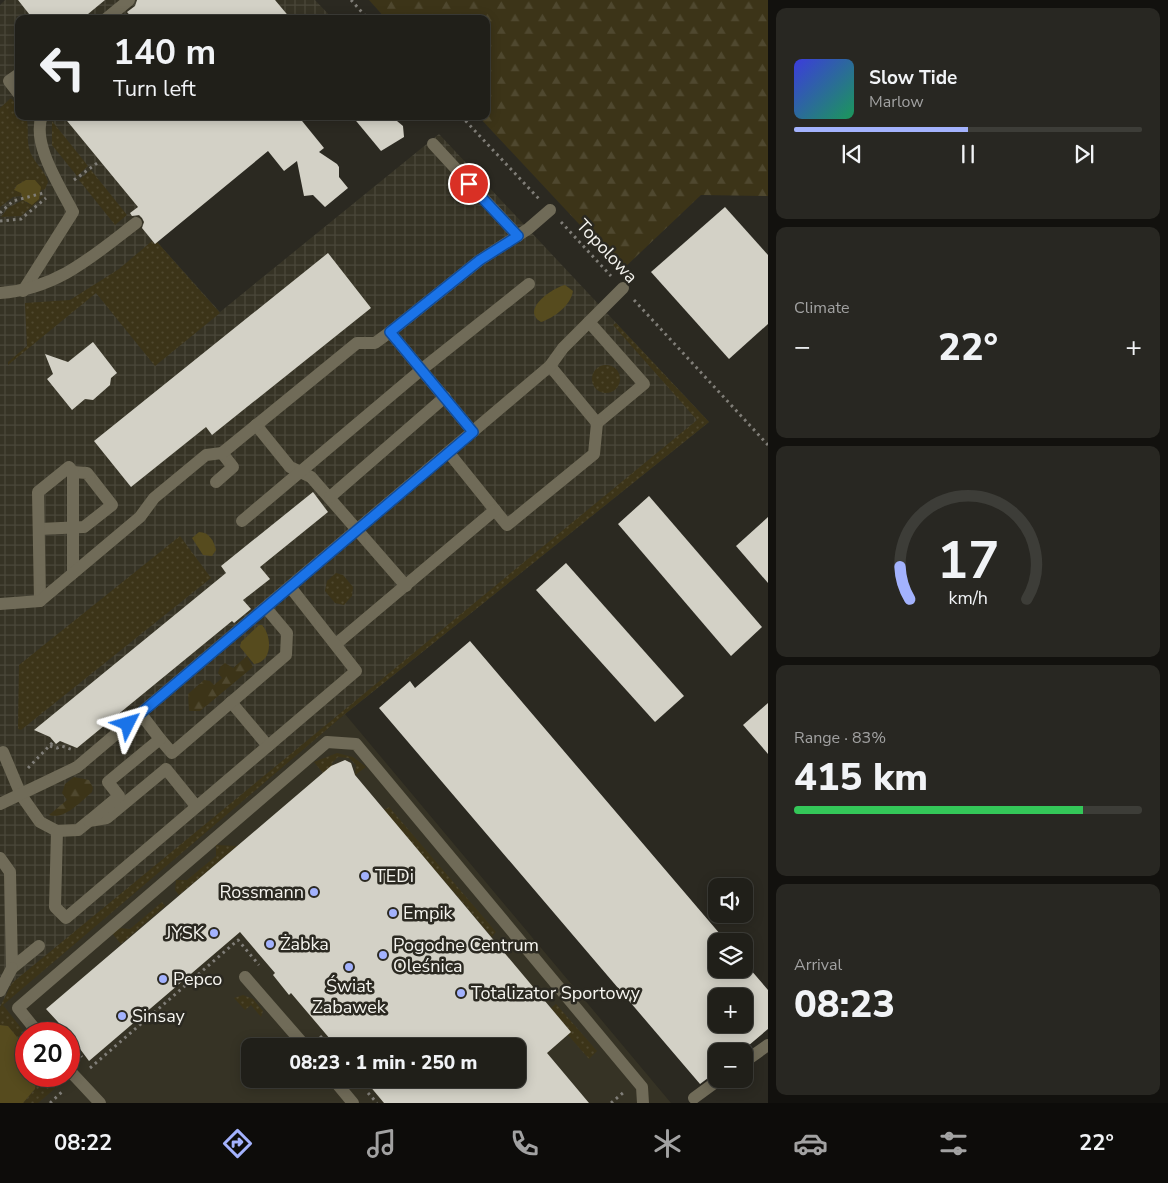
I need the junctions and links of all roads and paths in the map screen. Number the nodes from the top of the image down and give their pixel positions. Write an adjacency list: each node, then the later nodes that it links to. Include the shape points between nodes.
1 (129, 0): 3 (street)
2 (351, 0): 4 (path)
3 (111, 15)
4 (364, 15)
5 (39, 120): 8 (street, via 44,154)
6 (464, 120): 10 (path, Topolowa)
7 (433, 144): 14 (street)
8 (60, 186): 12 (path, via 21,219); 17 (street, via 73,212)
9 (44, 193): 11 (path, via 13,200)
10 (550, 210): 14 (street); 16 (path, Topolowa)
11 (0, 213)
12 (0, 221)
13 (136, 223): 17 (street, via 78,268)
14 (518, 236): 20 (street, via 480,260)
15 (528, 284): 22 (street)
16 (623, 288): 19 (street); 27 (path, Topolowa)
17 (23, 291): 18 (street)
18 (0, 293)
19 (589, 322): 21 (street); 24 (street, via 644,384)
20 (390, 332): 22 (street); 25 (street, via 375,343 357,343)
21 (550, 366): 24 (street); 26 (street)
22 (421, 370): 23 (street); 31 (street)
23 (444, 397): 26 (street); 33 (street)
24 (597, 423): 34 (street, via 594,454 507,525)
25 (256, 425): 28 (street); 31 (street, via 290,468)
26 (473, 432): 29 (street)
27 (768, 445)
28 (222, 453): 32 (street, via 233,467); 39 (street, via 206,455)
29 (449, 453): 34 (street); 38 (street)
30 (73, 472): 36 (street); 36 (street, via 87,473 112,505 84,528); 37 (street, via 68,467 38,492)
31 (300, 472): 33 (street, via 311,477); 35 (street)
32 (216, 482)
33 (330, 497): 38 (street)
34 (495, 510): 40 (street)
35 (242, 521)
36 (73, 528): 37 (street); 39 (street)
37 (39, 529): 42 (street)
38 (359, 530): 40 (street); 41 (street)
39 (73, 573): 42 (street)
40 (406, 586): 45 (street)
41 (290, 588): 44 (street); 45 (street)
42 (40, 601): 43 (street)
43 (0, 604)
44 (266, 608): 46 (street, via 287,633 286,656); 47 (street)
45 (336, 644): 49 (street, via 356,671)
46 (231, 702): 49 (street); 51 (street)
47 (141, 714): 48 (street); 53 (street, via 77,767)
48 (160, 739): 51 (street); 56 (street, via 108,782 119,796)
49 (268, 746): 55 (street)
50 (3, 752): 53 (street)
51 (172, 752): 52 (street)
52 (166, 769): 55 (street); 56 (street, via 108,818)
53 (21, 794): 54 (street); 57 (street, via 40,822)
54 (0, 804)
55 (196, 806): 57 (street, via 66,918 55,907)
56 (89, 821): 57 (street, via 78,830)
57 (57, 831)
58 (0, 858): 61 (street, via 10,872)
59 (39, 946): 61 (street)
60 (261, 967): 71 (path, via 238,940)
61 (12, 968): 63 (street)
62 (245, 978): 66 (street)
63 (0, 991)
64 (29, 1022): 81 (street, via 18,1008 328,742 356,744 642,1087)
65 (316, 1032): 67 (path)
66 (298, 1038)
67 (322, 1038)
68 (768, 1045): 70 (street)
69 (80, 1055): 71 (path)
70 (753, 1056)
71 (90, 1067): 72 (path)
72 (80, 1072)
73 (80, 1082): 79 (street)
74 (63, 1087): 78 (path)
75 (340, 1088): 80 (street)
76 (708, 1088): 77 (street)
77 (694, 1098)
78 (50, 1103)
79 (100, 1103)
80 (353, 1103)
81 (642, 1103)

